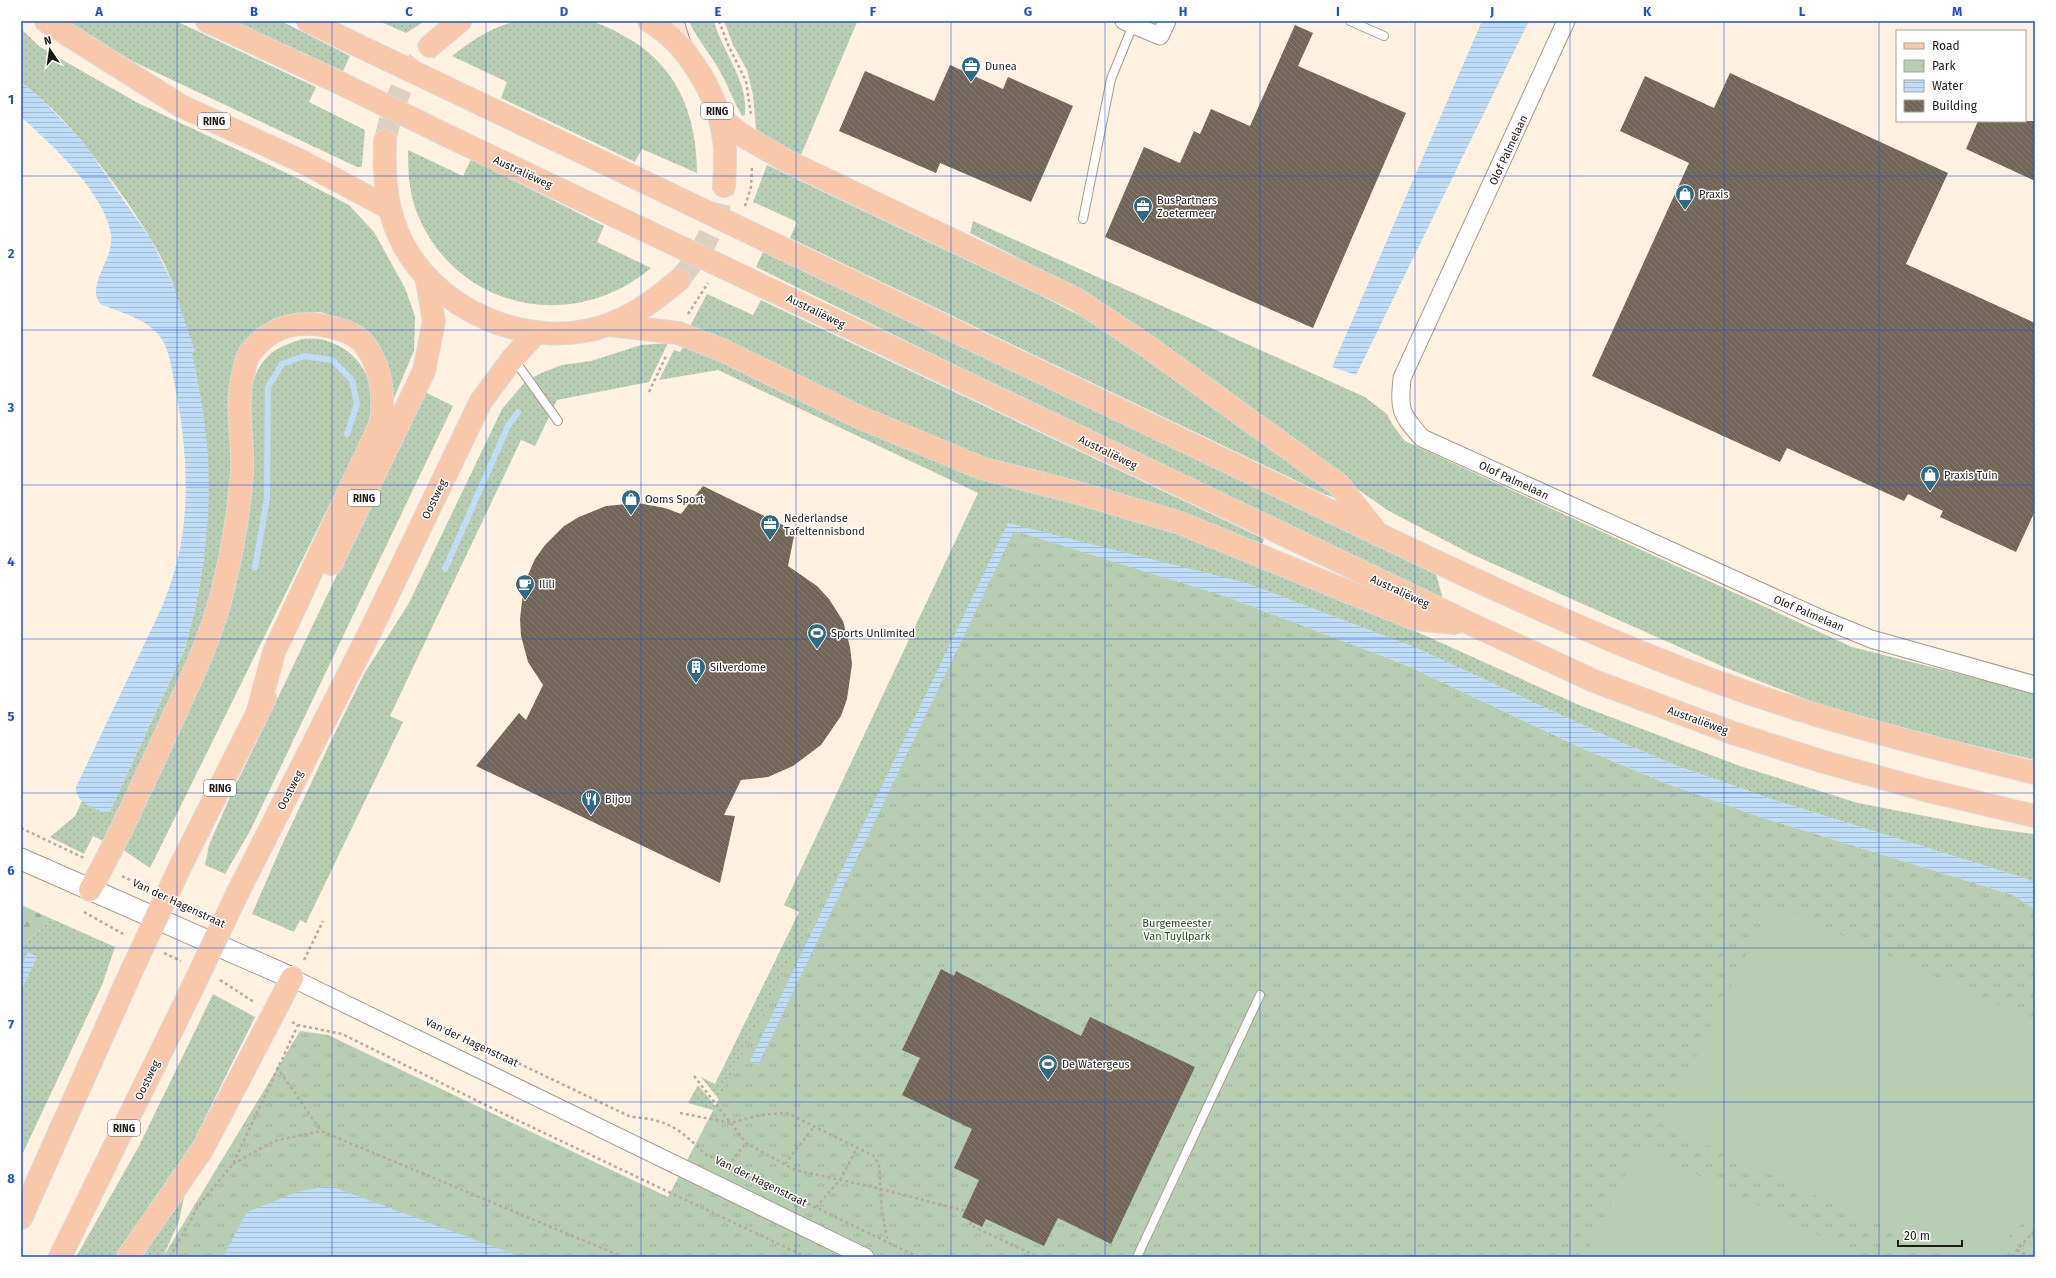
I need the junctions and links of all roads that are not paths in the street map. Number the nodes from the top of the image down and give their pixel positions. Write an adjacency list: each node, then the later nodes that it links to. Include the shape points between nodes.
1 (46, 21): 17 (main road, RING, via 181,106 301,161)
2 (206, 21): 26 (main road, Australiëweg, bridge)
3 (308, 21): 25 (main road, bridge)
4 (460, 21): 12 (main road)
5 (649, 21): 13 (main road, RING)
6 (672, 21): 13 (main road)
7 (1167, 21): 10 (street, via 1160,36)
8 (1350, 21): 11 (lane)
9 (1566, 21): 27 (street, Olof Palmelaan, via 1402,378 1400,404 1406,420 1422,438 1817,617 1871,639)
10 (1128, 23): 18 (lane, via 1111,79)
11 (1384, 36)
12 (430, 46)
13 (680, 46): 14 (main road, RING, via 704,79)
14 (719, 116): 16 (main road, RING, via 726,162); 25 (main road, via 740,134 785,160 1076,300 1147,346 1339,486)
15 (385, 141): 17 (main road, RING, via 384,175)
16 (724, 186)
17 (389, 208): 19 (main road, RING, via 410,255)
18 (1083, 219)
19 (426, 276): 22 (main road, RING, via 457,304 495,323); 28 (main road, RING, via 434,321 424,371 359,509)
20 (679, 280): 21 (main road, RING, via 647,307)
21 (610, 325): 22 (main road, RING, via 573,333); 26 (main road, via 678,333 722,350 859,417 981,468 1180,523 1415,619)
22 (536, 333): 23 (main road, Oostweg / RING)
23 (513, 358): 24 (lane); 36 (main road, Oostweg / RING, bridge, via 481,401 369,634 238,892)
24 (558, 421)
25 (1378, 534): 29 (main road, via 1558,618 1696,674 1896,739)
26 (1471, 624): 30 (main road, Australiëweg, via 1594,681 1733,733 1925,790)
27 (2035, 685)
28 (258, 711): 32 (main road, via 274,652 380,423 383,401 378,366 366,346 355,336 322,324 302,322 281,328 261,342 247,358 239,386 242,470 234,537 214,628 134,803); 35 (main road, RING, bridge, via 181,865)
29 (2035, 774)
30 (2035, 816)
31 (21, 858): 32 (street, Van der Hagenstraat)
32 (90, 890): 33 (street, Van der Hagenstraat)
33 (297, 966): 37 (main road, via 202,1150); 38 (street, Van der Hagenstraat)
34 (1260, 995): 39 (lane)
35 (21, 1218)
36 (60, 1257)
37 (128, 1257)
38 (866, 1257)
39 (1137, 1257)

